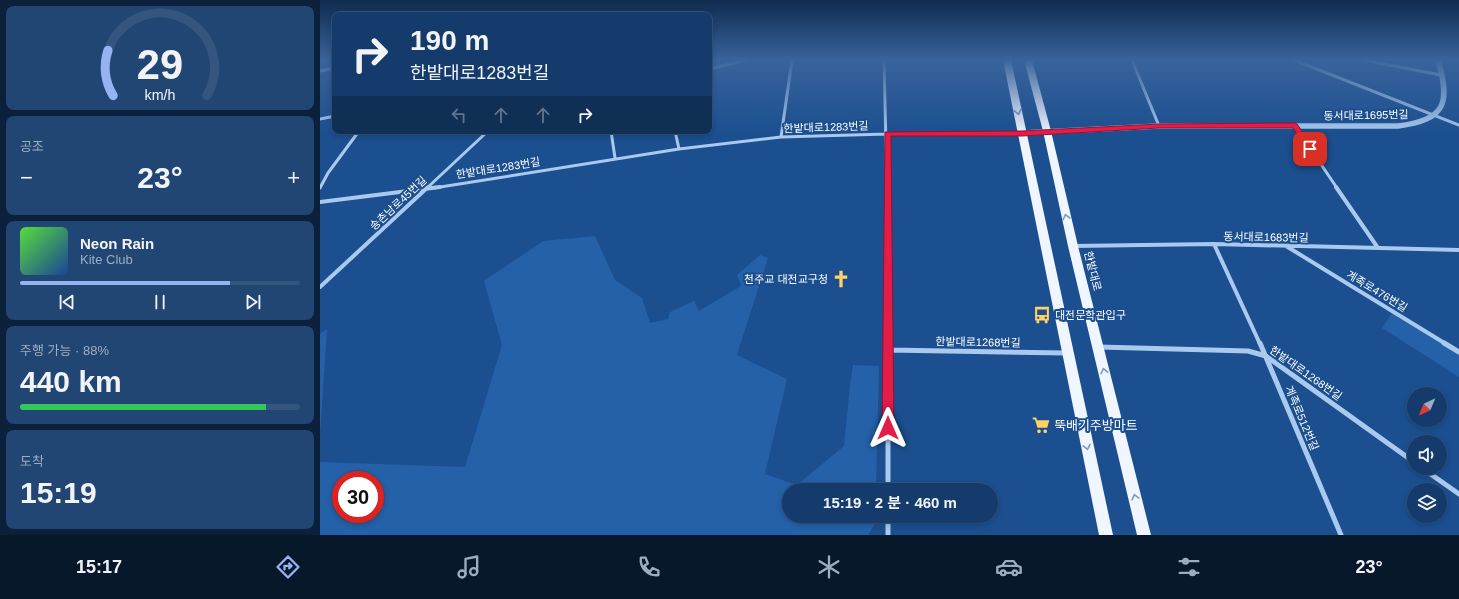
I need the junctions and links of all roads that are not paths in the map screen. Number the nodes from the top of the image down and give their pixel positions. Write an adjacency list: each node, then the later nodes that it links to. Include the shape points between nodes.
1 (788, 85): 21 (street)
2 (885, 85): 20 (street)
3 (1013, 85): 15 (main road, one-way to 15)
4 (1035, 85): 14 (main road, 한밭대로)
5 (1142, 85): 12 (street)
6 (1357, 85): 8 (street, 동서대로1695번길)
7 (1442, 85): 8 (street, via 1444,100)
8 (1435, 116): 11 (street, 동서대로1695번길, via 1419,124 1398,126); 13 (street)
9 (332, 117): 10 (street)
10 (320, 119)
11 (1295, 125): 12 (street, 동서대로1695번길); 30 (street)
12 (1159, 126): 14 (street, 동서대로1695번길)
13 (1459, 126)
14 (1047, 131): 15 (street, 동서대로1695번길); 28 (main road, 한밭대로, one-way to 14)
15 (1022, 133): 20 (street, 한밭대로1283번길); 36 (main road)
16 (357, 134): 24 (street)
17 (485, 134): 25 (street, 송촌남로45번길)
18 (611, 134): 23 (street)
19 (676, 134): 22 (street)
20 (887, 134): 21 (street, 한밭대로1283번길); 34 (street)
21 (781, 137): 22 (street, 한밭대로1283번길)
22 (679, 148): 23 (street, 한밭대로1283번길)
23 (615, 158): 25 (street, 한밭대로1283번길)
24 (320, 188)
25 (427, 189): 26 (street, 한밭대로1283번길); 32 (street, 송촌남로45번길)
26 (320, 202)
27 (1214, 244): 28 (street, 동서대로1683번길); 29 (street, 동서대로1683번길); 37 (street, 계족로512번길)
28 (1073, 246): 33 (main road, 한밭대로)
29 (1286, 246): 30 (street, 동서대로1683번길); 35 (street, 계족로476번길)
30 (1378, 248): 31 (street, 동서대로1683번길)
31 (1459, 250)
32 (320, 287)
33 (1098, 347): 37 (street, 한밭대로1268번길, via 1248,351); 45 (main road, 한밭대로, one-way to 33)
34 (888, 350): 36 (street, 한밭대로1268번길); 40 (street)
35 (1459, 352)
36 (1066, 353): 44 (main road, one-way to 44)
37 (1266, 356): 38 (street, 한밭대로1268번길); 46 (street, 계족로512번길)
38 (1407, 457)
39 (1432, 475): 41 (street)
40 (888, 483)
41 (1459, 494)
42 (888, 523): 43 (street)
43 (888, 535)
44 (1106, 535)
45 (1144, 535)
46 (1341, 535)

